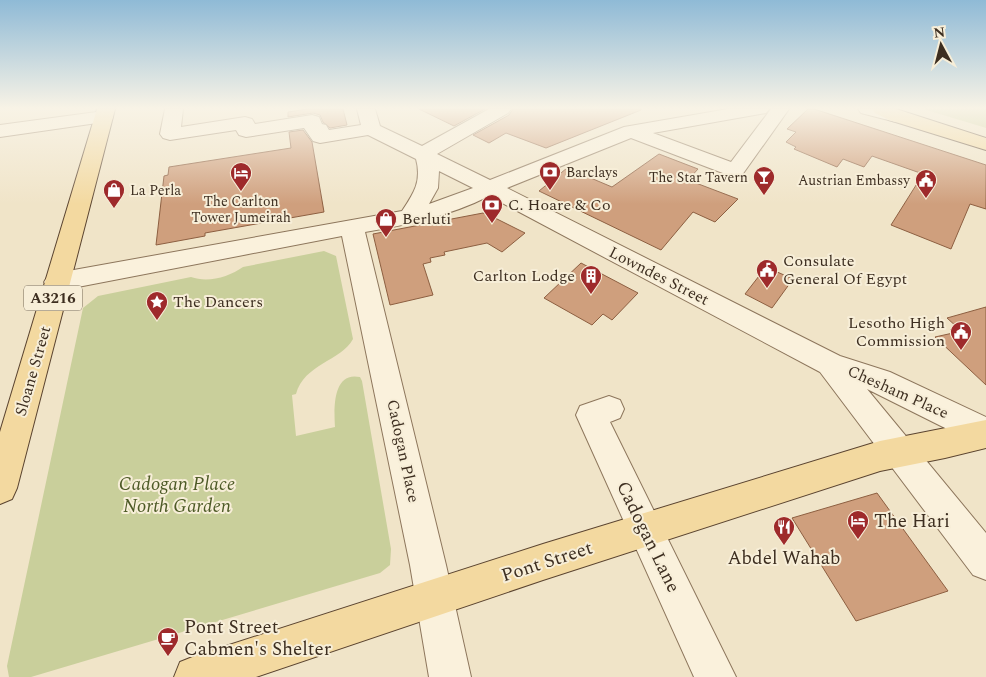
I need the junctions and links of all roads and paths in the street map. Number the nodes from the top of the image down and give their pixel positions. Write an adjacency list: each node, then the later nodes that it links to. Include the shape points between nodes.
1 (97, 141): 11 (main road, Sloane Street / A3216)
2 (395, 141): 7 (street, Lowndes Street)
3 (448, 141): 7 (street)
4 (607, 141): 8 (street)
5 (656, 141): 6 (street, via 735,171)
6 (757, 141)
7 (424, 155): 8 (street, Lowndes Street); 9 (street, via 430,177 429,187)
8 (488, 188): 9 (street, via 468,200); 12 (street, Lowndes Street)
9 (405, 216): 10 (street)
10 (352, 227): 11 (street); 19 (street, Cadogan Place)
11 (58, 282): 16 (main road, Sloane Street / A3216)
12 (830, 364): 14 (street, Chesham Place, via 880,381); 15 (street, Chesham Place)
13 (609, 409): 17 (street, Cadogan Lane, via 591,414)
14 (986, 433): 15 (main road, Chesham Place)
15 (900, 452): 17 (main road, Pont Street); 18 (street, Chesham Place)
16 (0, 488)
17 (644, 530): 19 (main road, Pont Street); 22 (street, Cadogan Lane)
18 (986, 562)
19 (435, 599): 20 (main road, Pont Street); 21 (street, Cadogan Place)
20 (195, 677)
21 (450, 677)
22 (715, 677)

